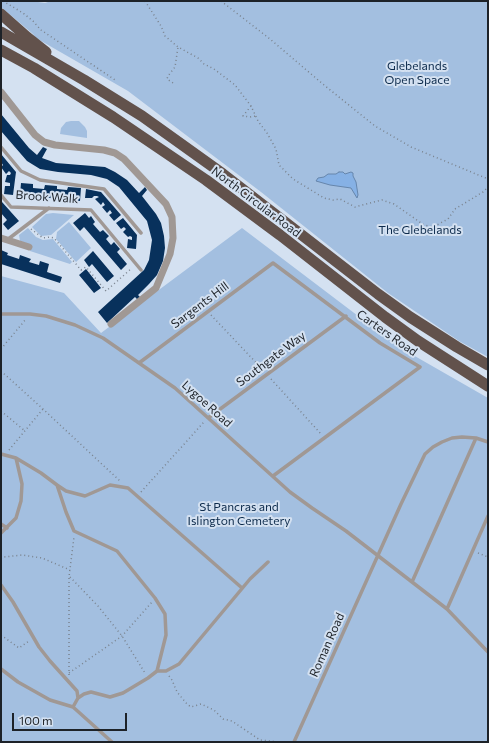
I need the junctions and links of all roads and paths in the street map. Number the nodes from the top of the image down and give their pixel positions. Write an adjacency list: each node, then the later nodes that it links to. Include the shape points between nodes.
1 (3, 1): 9 (path)
2 (146, 1): 6 (path, via 165,36)
3 (220, 1): 15 (path, via 375,126 411,147)
4 (1, 14): 8 (highway)
5 (1, 32): 8 (highway, North Circular Road)
6 (178, 48): 10 (path, via 175,67 167,79); 12 (path, via 198,58 235,85)
7 (1, 50): 34 (highway, North Circular Road, via 113,117 206,180 385,317)
8 (84, 80): 32 (highway, North Circular Road, via 142,116 223,174 410,317)
9 (115, 80)
10 (173, 83)
11 (1, 92): 29 (street, via 35,135 44,142 115,153 124,159 166,204 172,217 173,238 170,254 154,286)
12 (251, 106): 13 (path); 13 (path, via 243,116)
13 (256, 116): 16 (path, via 276,149 279,165 293,179 324,198 340,199 356,207 382,200 394,204 424,225 432,227 448,219 455,209)
14 (1, 147): 20 (lane, via 21,171 40,180 104,189)
15 (488, 179)
16 (488, 187)
17 (1, 195): 18 (lane, Brook Walk, via 11,207)
18 (49, 208): 19 (lane); 24 (lane, Brook Walk, via 91,210)
19 (27, 225): 21 (lane); 24 (path, via 42,238 54,238 81,270 86,267 106,291)
20 (141, 233)
21 (4, 239): 22 (street)
22 (29, 247)
23 (273, 262): 28 (lane, Carters Road); 31 (lane, Sargents Hill)
24 (136, 264): 25 (lane, Brook Walk)
25 (141, 270)
26 (1, 314): 27 (lane, Lygoe Road)
27 (30, 314): 30 (path); 31 (lane, Lygoe Road, via 75,325 103,338)
28 (346, 316): 37 (lane, Southgate Way); 43 (lane, Carters Road, via 380,343 420,367)
29 (111, 324)
30 (1, 349)
31 (139, 363): 37 (lane, Lygoe Road, via 175,388)
32 (488, 365)
33 (1, 371): 35 (path)
34 (488, 386)
35 (43, 409): 38 (path); 45 (path)
36 (1, 411): 38 (path)
37 (208, 418): 43 (lane, Lygoe Road); 46 (path)
38 (25, 431): 41 (path)
39 (476, 438): 40 (lane, Roman Road); 53 (lane, Roman Road, via 452,438 425,454); 59 (lane)
40 (488, 442)
41 (3, 454): 42 (lane)
42 (16, 458): 44 (lane); 49 (lane, via 22,484 21,502 16,518)
43 (274, 476): 53 (lane, Lygoe Road, via 290,492)
44 (57, 486): 45 (lane, via 84,496 110,485); 50 (lane)
45 (128, 488): 46 (lane)
46 (137, 496): 61 (lane)
47 (488, 516): 52 (lane)
48 (1, 524): 49 (lane)
49 (7, 528): 51 (lane)
50 (74, 531): 57 (path); 62 (lane, via 117,551)
51 (1, 533)
52 (472, 550): 54 (path); 63 (lane)
53 (378, 555): 59 (lane, Lygoe Road); 78 (lane, Roman Road)
54 (488, 557)
55 (1, 558): 57 (path, via 22,555 42,558)
56 (268, 562): 61 (lane)
57 (70, 570): 58 (path)
58 (69, 577): 65 (path, via 98,606); 71 (path)
59 (412, 582): 63 (lane, Lygoe Road)
60 (1, 585): 66 (lane)
61 (242, 588): 70 (lane, via 179,664)
62 (155, 598): 65 (path); 69 (lane, via 165,614 166,635)
63 (447, 609): 67 (lane, Lygoe Road)
64 (1, 635): 66 (path, via 18,648)
65 (122, 636): 71 (path); 72 (path)
66 (34, 637): 73 (lane)
67 (488, 652)
68 (1, 669): 75 (lane, via 50,700)
69 (157, 671): 70 (lane); 72 (lane)
70 (166, 671): 77 (path, via 177,692 191,707 201,704 260,740)
71 (69, 673): 73 (path)
72 (148, 678): 74 (lane, via 123,693 110,697 91,692)
73 (68, 682): 74 (lane, via 77,691)
74 (78, 698): 75 (lane)
75 (73, 707): 76 (lane)
76 (112, 742)
77 (279, 742)
78 (294, 742)

